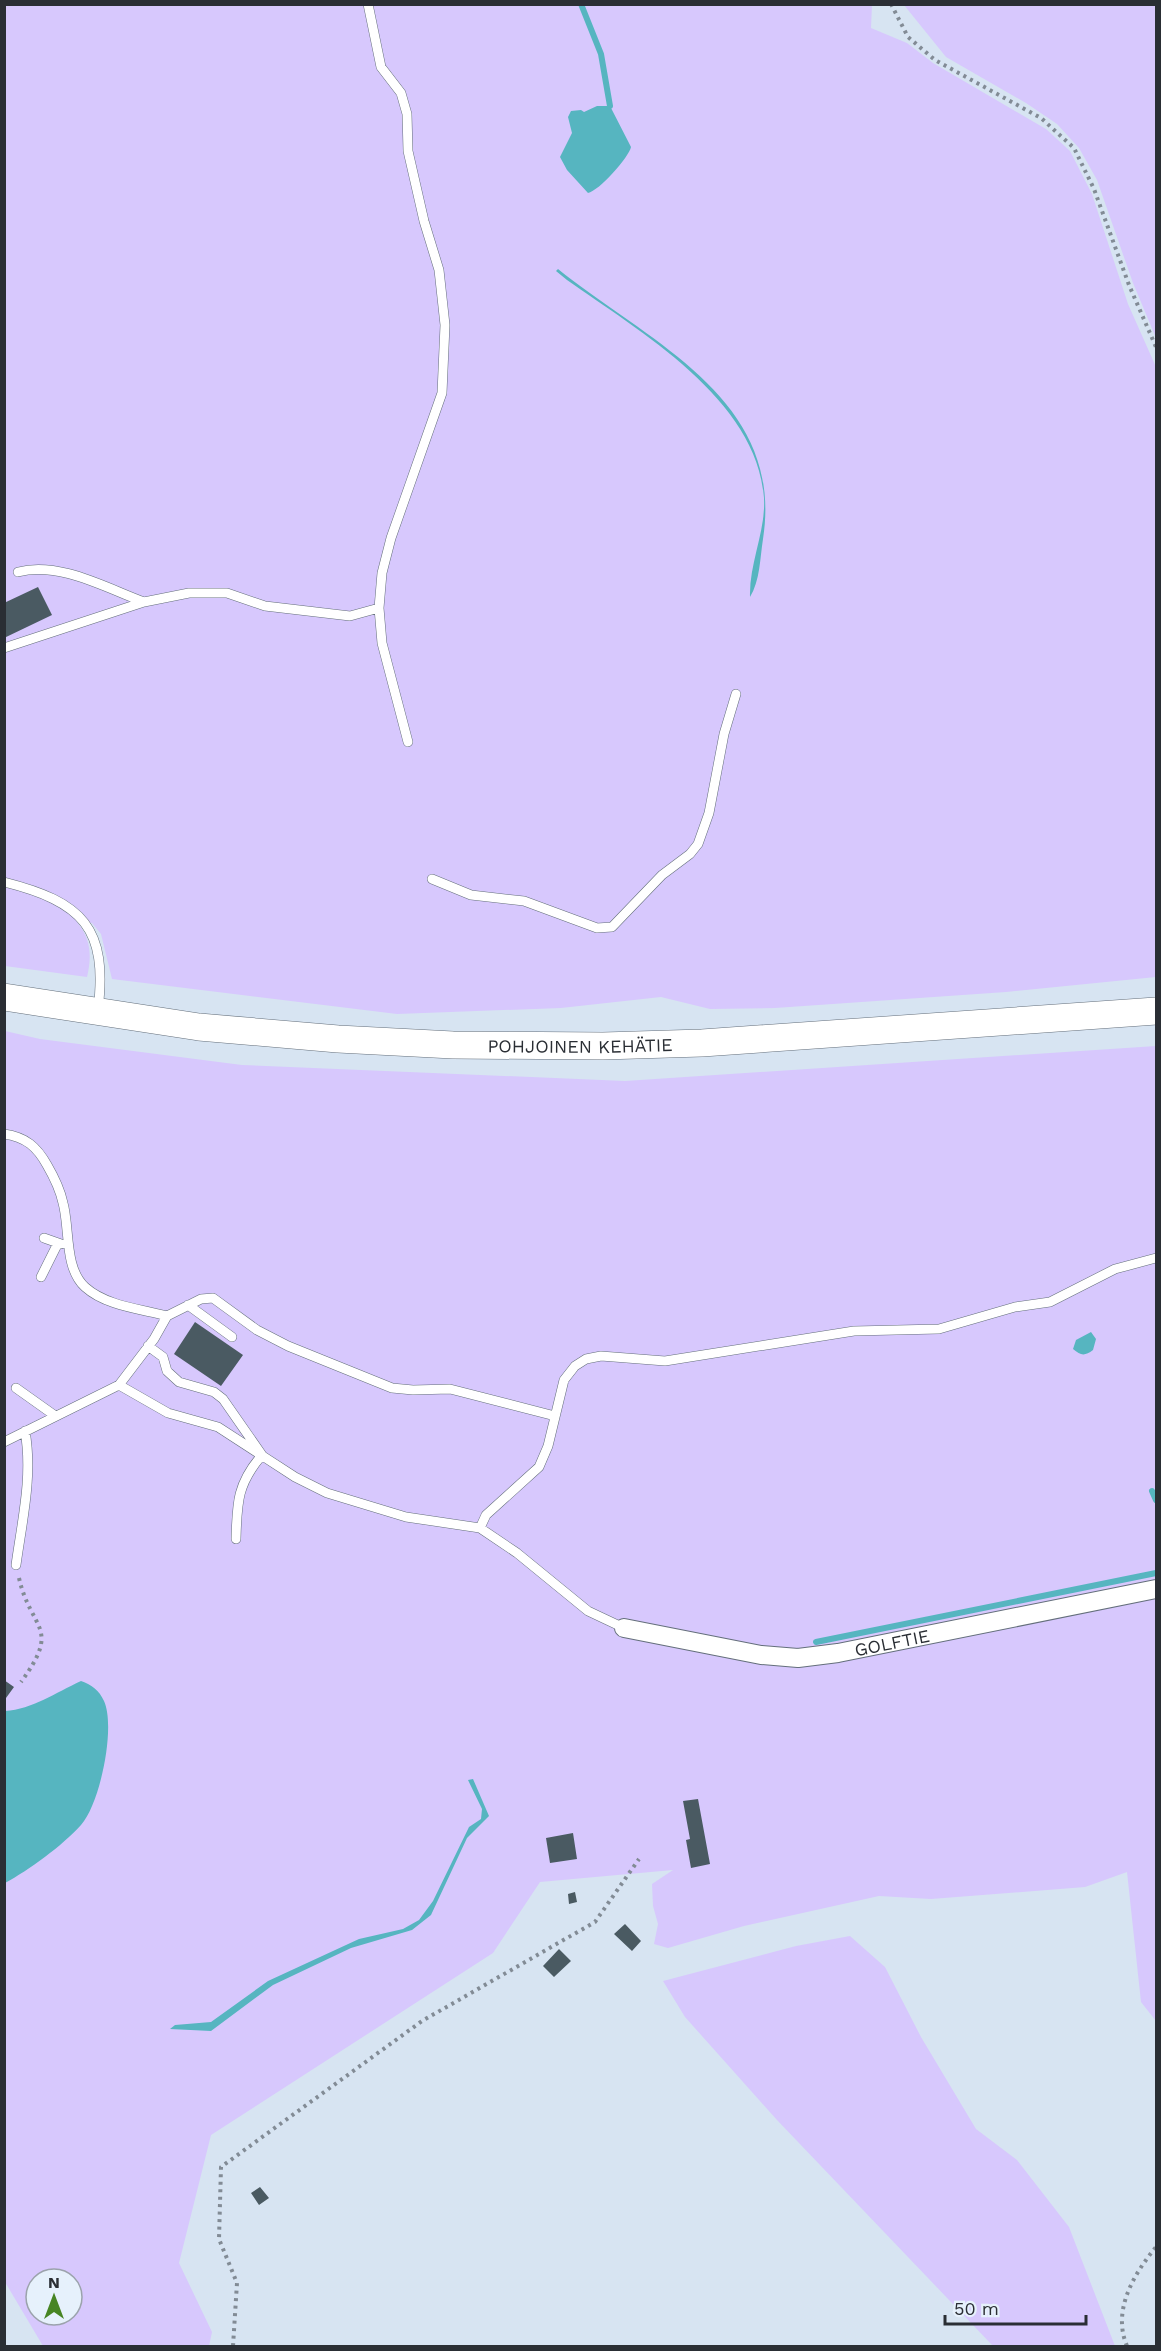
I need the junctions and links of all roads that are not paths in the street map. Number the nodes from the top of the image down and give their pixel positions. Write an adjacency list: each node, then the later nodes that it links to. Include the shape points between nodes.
1 (368, 4): 4 (lane, via 381,67 401,93 407,114 408,151 439,270 445,325 442,393 391,538)
2 (18, 572): 3 (lane, via 33,568 58,571)
3 (144, 602): 4 (lane, via 189,593 227,593 265,606 350,616); 5 (lane)
4 (379, 608): 7 (lane, via 382,643)
5 (4, 648)
6 (736, 694): 8 (lane, via 709,813 698,844 612,927 597,928 525,901 471,895)
7 (408, 742)
8 (432, 879)
9 (4, 882): 12 (lane, via 54,898 87,925 100,955 102,979)
10 (4, 998): 12 (main road, POHJOINEN KEHÄTIE)
11 (1156, 1011): 12 (main road, POHJOINEN KEHÄTIE, via 603,1046 453,1046 338,1040 199,1028)
12 (97, 1013)
13 (4, 1134): 16 (lane, via 31,1142 43,1158 64,1204)
14 (44, 1238): 15 (lane)
15 (58, 1243): 16 (lane); 18 (lane)
16 (69, 1247): 20 (lane, via 83,1286 97,1296)
17 (1156, 1258): 26 (lane, via 1115,1269 1050,1302 1015,1307 939,1329 854,1330 665,1361 601,1356 586,1359 564,1380)
18 (40, 1277)
19 (188, 1305): 20 (lane); 21 (lane); 26 (lane, via 213,1298 257,1330 288,1346 392,1388 450,1389)
20 (167, 1316): 22 (lane)
21 (232, 1337)
22 (148, 1346): 23 (lane); 29 (lane, via 163,1357 167,1371 179,1382 214,1392 223,1399)
23 (119, 1385): 25 (lane); 29 (lane, via 168,1413 218,1427)
24 (16, 1388): 25 (lane)
25 (54, 1415): 27 (lane)
26 (555, 1416): 30 (lane, via 539,1467 486,1515)
27 (25, 1431): 28 (lane); 32 (lane, via 28,1484)
28 (4, 1442)
29 (262, 1455): 30 (lane, via 327,1493 405,1517); 31 (lane, via 242,1483 237,1500)
30 (480, 1528): 34 (lane, via 588,1611)
31 (236, 1539)
32 (16, 1565)
33 (1156, 1589): 34 (street, GOLFTIE, via 798,1658 750,1653)
34 (624, 1628)

